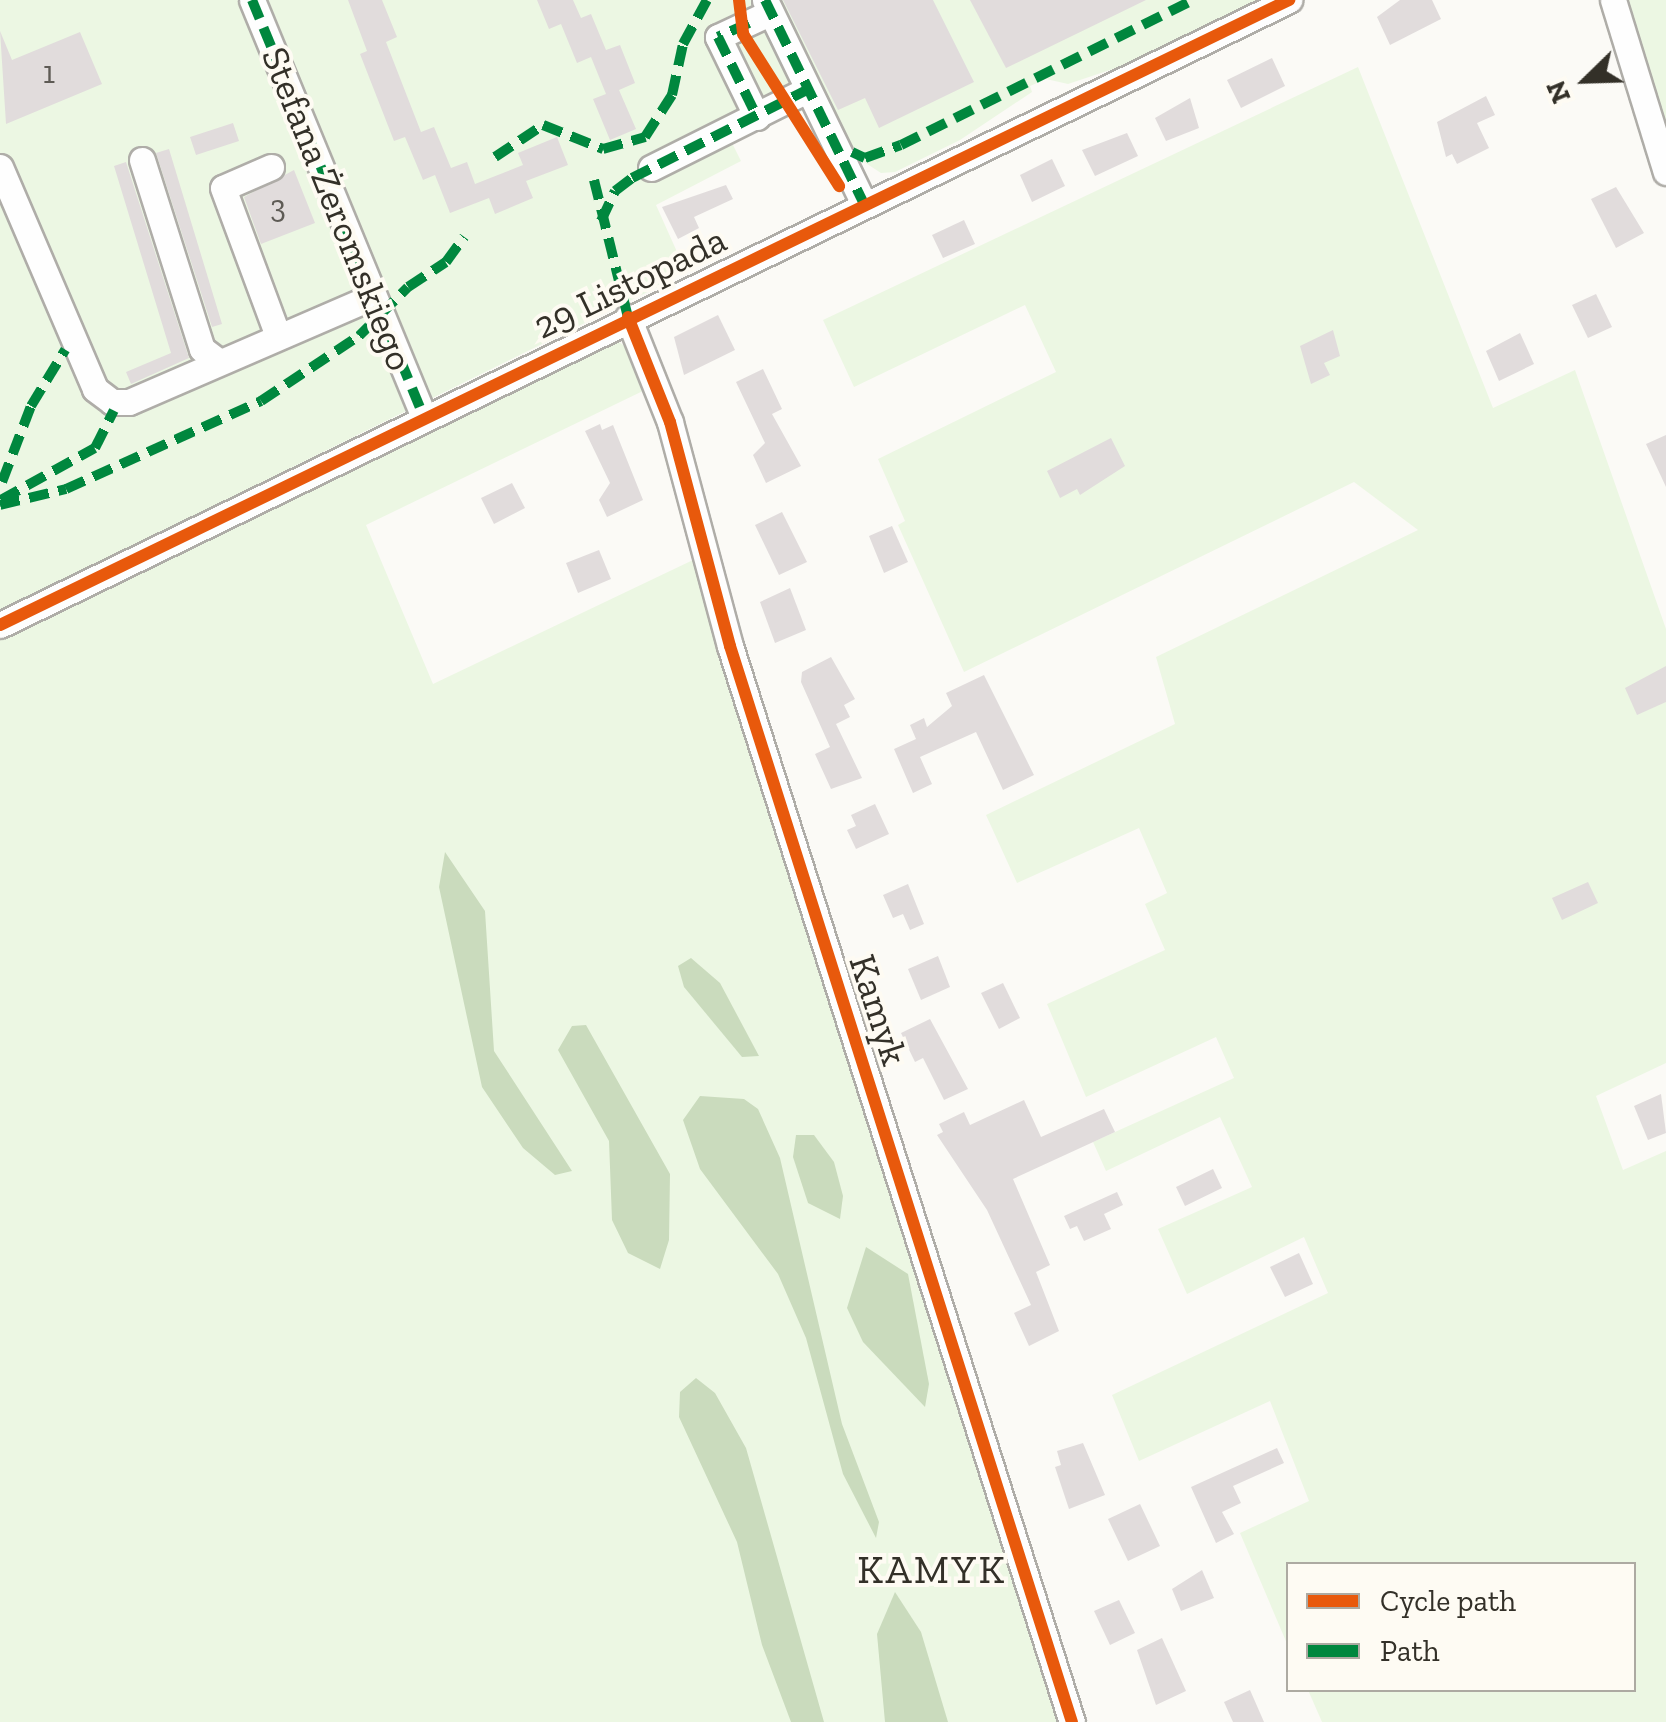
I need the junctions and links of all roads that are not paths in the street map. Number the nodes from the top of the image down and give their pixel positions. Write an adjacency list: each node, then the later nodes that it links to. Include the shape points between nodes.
1 (252, 0): 13 (street, Stefana Żeromskiego)
2 (1289, 0): 12 (street, 29 Listopada)
3 (1612, 0): 11 (street)
4 (766, 7): 5 (street); 6 (street, via 718,38)
5 (806, 91): 6 (street); 12 (street)
6 (757, 116): 10 (street)
7 (142, 160): 16 (street, via 202,349)
8 (0, 167): 16 (street, via 95,389 112,402 129,402)
9 (271, 167): 15 (street, via 223,188)
10 (652, 168)
11 (1666, 172)
12 (864, 204): 14 (street, 29 Listopada)
13 (372, 296): 15 (street); 17 (street, Stefana Żeromskiego)
14 (628, 318): 17 (street, 29 Listopada); 19 (street, Kamyk, via 670,422 730,646)
15 (278, 336): 16 (street)
16 (218, 360)
17 (424, 417): 18 (street, 29 Listopada)
18 (0, 625)
19 (1072, 1722)

